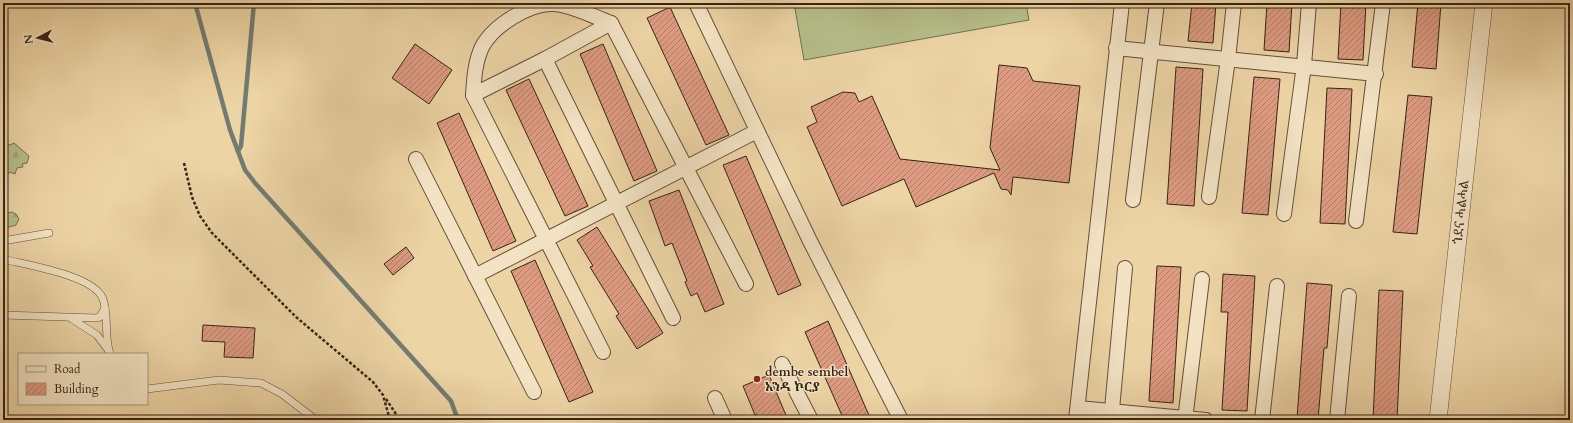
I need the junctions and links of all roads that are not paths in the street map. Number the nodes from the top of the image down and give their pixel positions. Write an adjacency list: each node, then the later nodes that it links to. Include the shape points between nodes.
1 (696, 3): 16 (street)
2 (1122, 3): 9 (street)
3 (1157, 3): 10 (street)
4 (1234, 3): 12 (street)
5 (1309, 3): 13 (street)
6 (1383, 3): 14 (street)
7 (1484, 3): 54 (street, ጎደና ሓልሓል)
8 (610, 23): 11 (street); 15 (street, via 553,4 535,6 510,18 483,46); 18 (street)
9 (1116, 48): 10 (street); 44 (street)
10 (1152, 51): 12 (street); 20 (street)
11 (545, 59): 15 (street); 21 (street)
12 (1228, 59): 13 (street); 19 (street)
13 (1304, 66): 14 (street); 22 (street)
14 (1376, 74): 23 (street)
15 (472, 95): 25 (street)
16 (757, 132): 18 (street); 50 (street)
17 (416, 159): 29 (street)
18 (686, 167): 21 (street); 31 (street)
19 (1209, 197)
20 (1133, 200)
21 (616, 203): 25 (street); 37 (street)
22 (1284, 214)
23 (1356, 221)
24 (49, 233): 26 (lane)
25 (546, 240): 29 (street); 39 (street)
26 (3, 241)
27 (3, 259): 34 (lane, via 74,277 94,288 102,298)
28 (1125, 268): 45 (street)
29 (476, 276): 42 (street)
30 (1202, 278): 46 (street)
31 (746, 284)
32 (1277, 286): 52 (street)
33 (1350, 296): 53 (street)
34 (105, 308): 36 (lane, via 100,317); 38 (lane)
35 (3, 315): 36 (lane)
36 (70, 318): 38 (lane, via 96,335)
37 (673, 318)
38 (109, 352)
39 (603, 352)
40 (782, 364): 49 (street)
41 (148, 389): 47 (lane, via 219,380 261,383 282,394)
42 (534, 392)
43 (715, 398): 48 (street)
44 (1077, 414): 45 (street)
45 (1111, 416): 46 (street)
46 (1185, 419): 51 (street)
47 (316, 420)
48 (726, 420)
49 (811, 420)
50 (901, 420)
51 (1206, 420)
52 (1262, 420)
53 (1337, 420)
54 (1438, 420)

